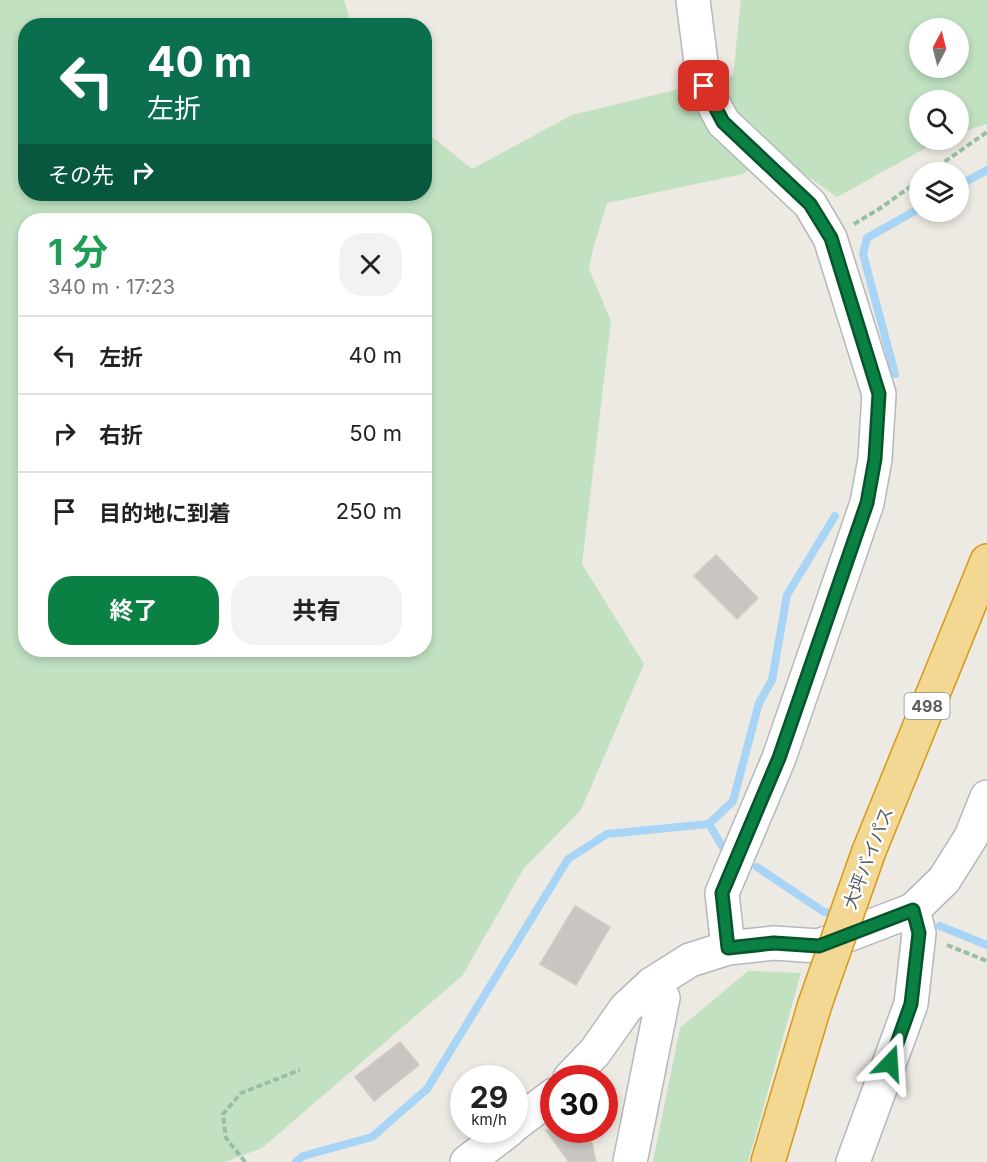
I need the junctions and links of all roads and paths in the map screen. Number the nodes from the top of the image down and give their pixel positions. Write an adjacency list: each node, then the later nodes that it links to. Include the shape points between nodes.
1 (693, 0): 5 (street, via 704,86 723,122 810,204)
2 (987, 132): 3 (path)
3 (944, 162)
4 (909, 188): 5 (path)
5 (831, 238): 9 (street, via 879,394 875,459 867,503 779,758 722,893)
6 (987, 561): 18 (highway, 大坪バイパス / 498, bridge, via 869,851 814,1004)
7 (987, 797): 8 (street, via 970,837)
8 (916, 922): 9 (street, via 819,946 774,943); 10 (path); 19 (street, via 911,1004)
9 (728, 948): 11 (street, via 690,960)
10 (987, 961)
11 (652, 984): 12 (street, via 626,1008); 17 (street, via 663,998)
12 (582, 1065)
13 (300, 1070): 15 (path, via 241,1093 223,1113 226,1138)
14 (492, 1143): 16 (street)
15 (245, 1162)
16 (467, 1162)
17 (630, 1162)
18 (768, 1162)
19 (854, 1162)

